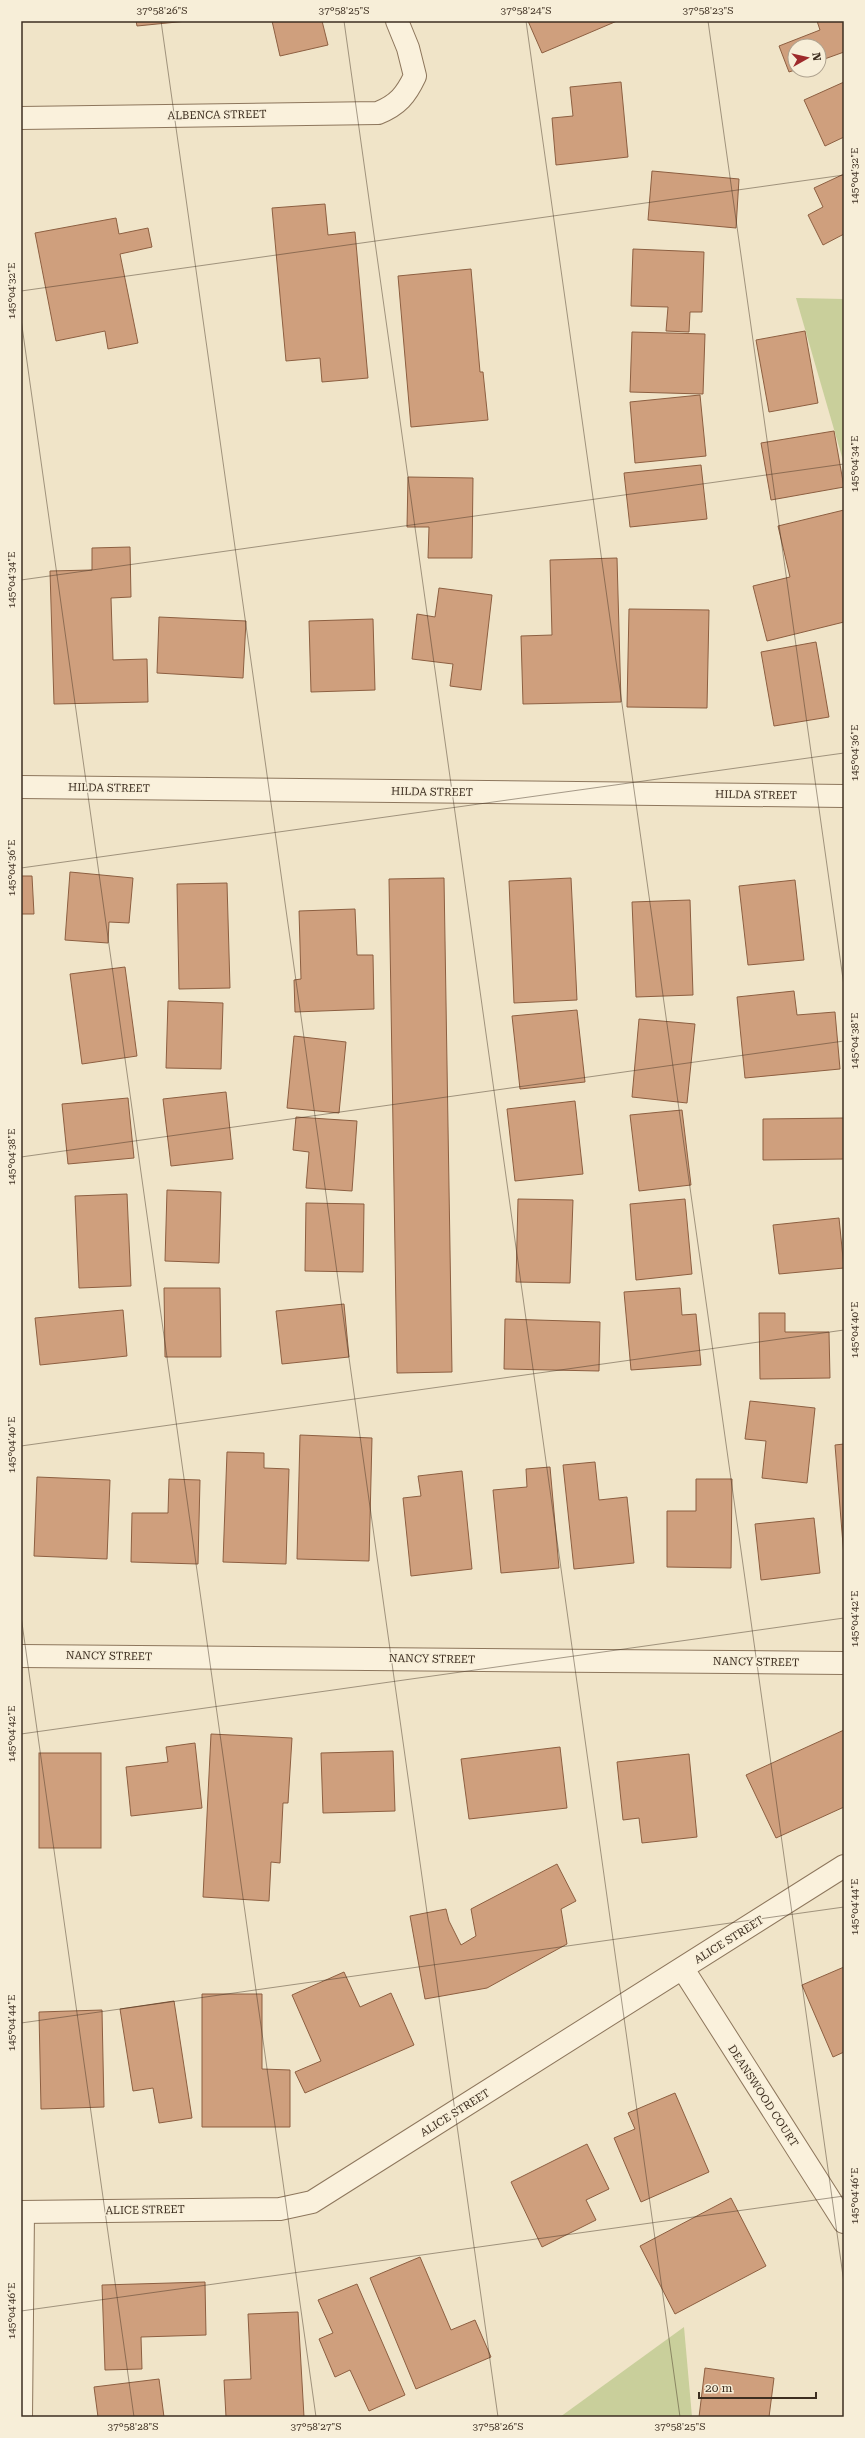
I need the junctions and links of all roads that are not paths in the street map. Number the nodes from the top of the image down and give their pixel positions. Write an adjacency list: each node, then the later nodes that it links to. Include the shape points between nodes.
1 (397, 21): 2 (street, ALBENCA STREET, via 408,48 415,76 407,94 394,106 378,113)
2 (21, 118)
3 (21, 787): 4 (street, HILDA STREET)
4 (844, 796)
5 (21, 1656): 6 (street, NANCY STREET)
6 (844, 1663)
7 (844, 1866): 8 (street, ALICE STREET)
8 (683, 1969): 9 (street, ALICE STREET, via 312,2202 280,2209); 10 (street, DEANSWOOD COURT)
9 (22, 2212): 11 (street)
10 (844, 2222)
11 (21, 2417)

